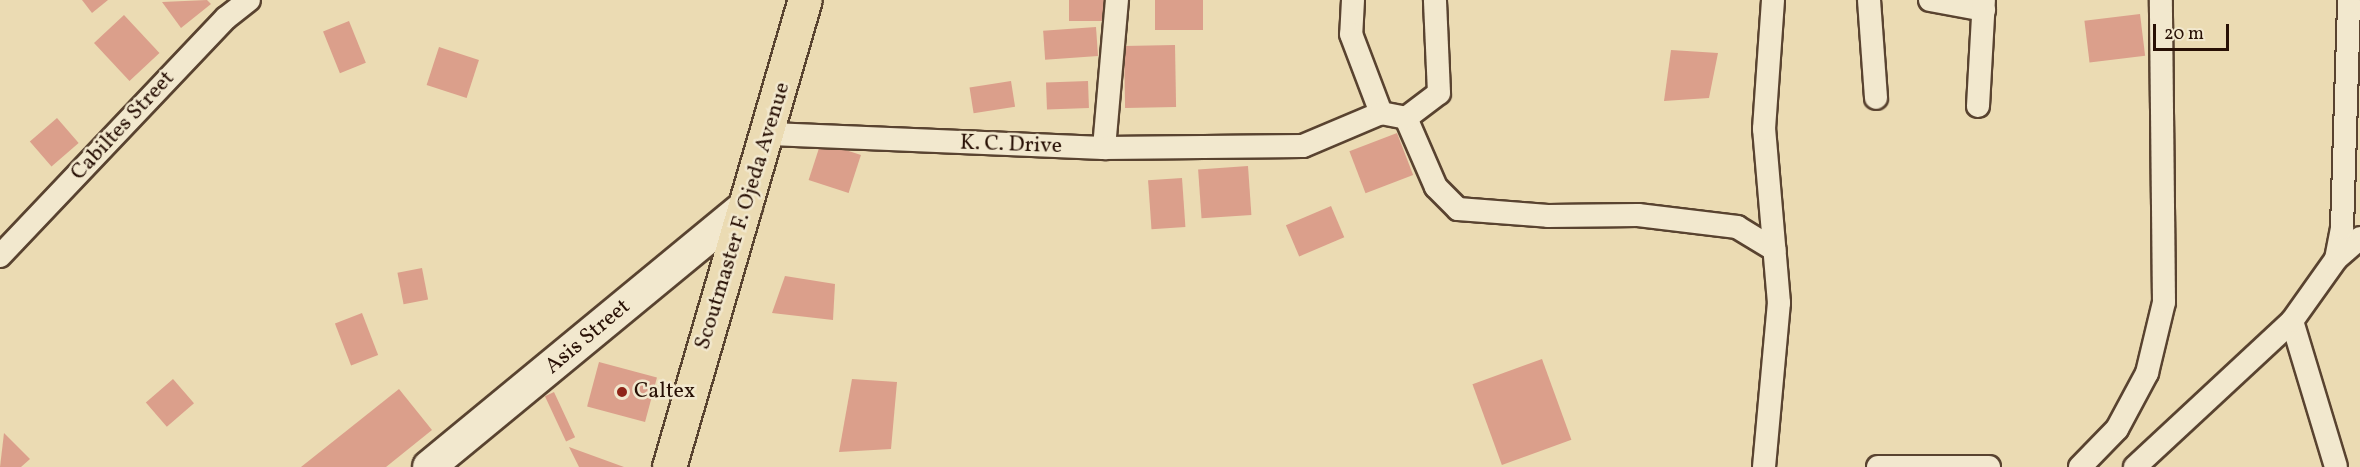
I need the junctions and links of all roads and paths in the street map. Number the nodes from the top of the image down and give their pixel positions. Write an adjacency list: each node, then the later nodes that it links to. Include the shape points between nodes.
1 (249, 0): 21 (street, Cabiltes Street, via 226,18)
2 (806, 0): 16 (highway, Scoutmaster F. Ojeda Avenue)
3 (1117, 0): 17 (street)
4 (1353, 0): 14 (street, via 1351,34)
5 (1435, 0): 15 (street, via 1439,93)
6 (1773, 0): 20 (street, via 1764,129)
7 (1869, 0): 12 (street)
8 (1930, 0): 11 (street)
9 (2161, 0): 29 (street, via 2164,302 2147,373 2116,429)
10 (2349, 0): 22 (street, via 2342,228)
11 (1984, 5): 13 (street)
12 (1876, 98)
13 (1978, 106)
14 (1381, 113): 15 (street); 17 (street, K. C. Drive, via 1303,146)
15 (1406, 118): 20 (street, via 1436,187 1458,209 1660,218 1737,227)
16 (770, 134): 17 (street, K. C. Drive); 18 (highway, Scoutmaster F. Ojeda Avenue)
17 (1104, 148)
18 (746, 206): 24 (main road, Asis Street); 25 (highway, Scoutmaster F. Ojeda Avenue)
19 (2360, 238): 22 (street)
20 (1775, 250): 26 (street, via 1779,303)
21 (0, 256)
22 (2336, 259): 23 (street)
23 (2292, 321): 30 (street); 31 (street)
24 (429, 467)
25 (669, 467)
26 (1764, 467)
27 (1878, 467): 28 (street)
28 (1989, 467)
29 (2080, 467)
30 (2135, 467)
31 (2337, 467)

